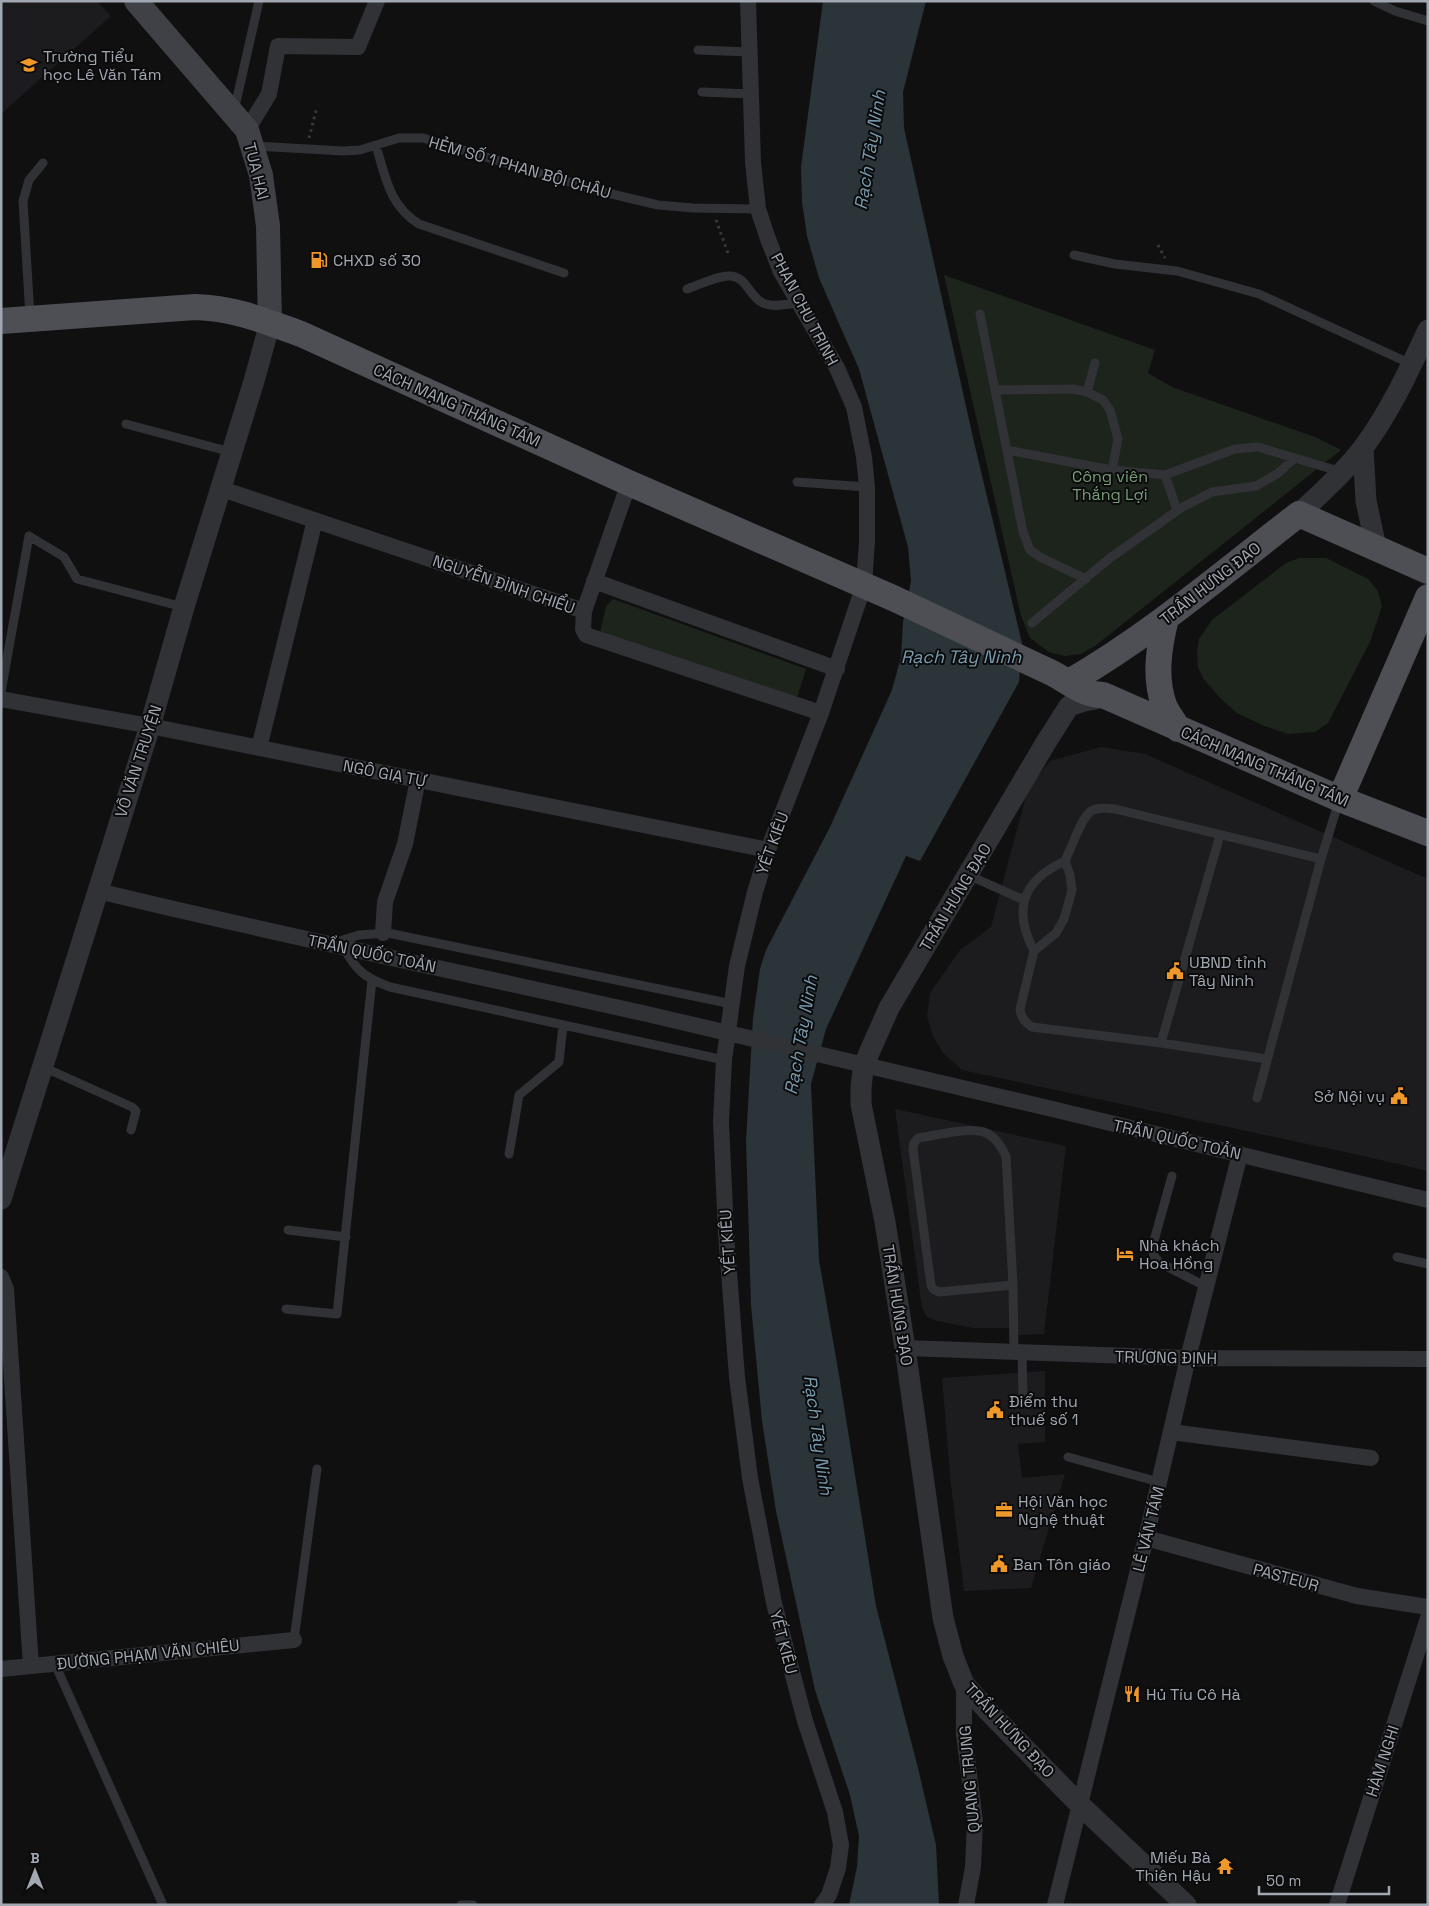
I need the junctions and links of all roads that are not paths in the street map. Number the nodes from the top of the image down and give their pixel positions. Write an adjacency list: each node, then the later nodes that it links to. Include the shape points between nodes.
1 (136, 1): 11 (main road, TUA HAI)
2 (259, 1): 11 (lane)
3 (377, 1): 11 (street, via 358,47 278,46 269,94)
4 (748, 1): 8 (street, PHAN CHU TRINH)
5 (1374, 1): 6 (lane)
6 (1428, 21)
7 (698, 50): 8 (lane)
8 (750, 52): 10 (street, PHAN CHU TRINH)
9 (702, 92): 10 (lane)
10 (751, 94): 14 (street, PHAN CHU TRINH)
11 (244, 130): 12 (lane, HẺM SỐ 1 PHAN BỘI CHÂU, via 307,148 343,151); 22 (main road, TUA HAI, via 261,175 268,226)
12 (376, 146): 14 (lane, HẺM SỐ 1 PHAN BỘI CHÂU, via 399,138 423,138 658,205); 16 (lane, via 395,202 410,218 419,224)
13 (42, 163): 20 (lane, via 29,180 23,201)
14 (758, 209): 18 (street, PHAN CHU TRINH, via 781,272)
15 (1074, 255): 25 (lane, via 1115,264 1177,271 1259,294)
16 (564, 273)
17 (687, 289): 18 (lane, via 728,276 742,280 755,298 763,303 771,306)
18 (798, 303): 38 (street, PHAN CHU TRINH, via 837,368 854,407)
19 (980, 314): 26 (lane)
20 (31, 319): 21 (main road, CÁCH MẠNG THÁNG TÁM); 22 (main road, CÁCH MẠNG THÁNG TÁM, via 210,308 240,312)
21 (1, 321)
22 (270, 323): 31 (street, VÕ VĂN TRUYỆN); 37 (main road, CÁCH MẠNG THÁNG TÁM, via 301,334)
23 (1428, 330): 25 (street, TRẦN HƯNG ĐẠO)
24 (1095, 363): 27 (lane)
25 (1411, 364): 29 (street, TRẦN HƯNG ĐẠO)
26 (995, 390): 27 (lane, via 1073,389); 30 (lane)
27 (1088, 392): 33 (lane, via 1103,400 1110,410 1118,438)
28 (126, 424): 31 (lane)
29 (1363, 448): 34 (street, TRẦN HƯNG ĐẠO); 43 (street, via 1366,501)
30 (1007, 450): 33 (lane); 45 (lane, via 1023,532 1030,550)
31 (232, 452): 39 (street, VÕ VĂN TRUYỆN)
32 (1295, 458): 34 (lane); 35 (lane, via 1258,448 1235,449); 40 (lane, via 1256,486 1212,492)
33 (1112, 470): 35 (lane)
34 (1343, 472): 41 (street, TRẦN HƯNG ĐẠO)
35 (1165, 475): 40 (lane)
36 (797, 482): 38 (lane)
37 (629, 483): 46 (street); 47 (main road, CÁCH MẠNG THÁNG TÁM)
38 (867, 487): 47 (street, PHAN CHU TRINH)
39 (222, 489): 42 (street, NGUYỄN ĐÌNH CHIỂU); 49 (street, VÕ VĂN TRUYỆN)
40 (1177, 510): 45 (lane)
41 (1299, 514): 43 (main road); 51 (main road, TRẦN HƯNG ĐẠO)
42 (315, 520): 50 (street, NGUYỄN ĐÌNH CHIỂU); 60 (street)
43 (1376, 547): 44 (main road)
44 (1428, 571)
45 (1086, 579): 52 (lane)
46 (594, 581): 50 (street); 53 (street, NGUYỄN ĐÌNH CHIỂU)
47 (864, 585): 53 (street, YẾT KIÊU); 54 (main road, CÁCH MẠNG THÁNG TÁM)
48 (1428, 597): 62 (main road)
49 (184, 607): 55 (lane, via 77,579 64,557 29,536); 58 (street, VÕ VĂN TRUYỆN)
50 (584, 611): 57 (street, NGUYỄN ĐÌNH CHIỂU, via 583,629 589,637)
51 (1166, 618): 54 (main road, TRẦN HƯNG ĐẠO); 59 (main road, via 1160,642 1159,683 1164,706)
52 (1032, 623)
53 (837, 669): 57 (street, YẾT KIÊU)
54 (1064, 685): 59 (main road, CÁCH MẠNG THÁNG TÁM, via 1079,680 1098,687 1106,696); 68 (street, TRẦN HƯNG ĐẠO)
55 (1, 692)
56 (1, 698): 58 (street, NGÔ GIA TỰ)
57 (821, 713): 65 (street, YẾT KIÊU)
58 (150, 726): 60 (street, NGÔ GIA TỰ); 69 (street, VÕ VĂN TRUYỆN)
59 (1178, 729): 62 (main road, CÁCH MẠNG THÁNG TÁM)
60 (259, 748): 61 (street, NGÔ GIA TỰ)
61 (418, 779): 65 (street, NGÔ GIA TỰ); 71 (street, via 405,844 385,902)
62 (1340, 799): 63 (main road, CÁCH MẠNG THÁNG TÁM); 66 (lane)
63 (1428, 833)
64 (1220, 835): 66 (lane); 67 (lane, via 1115,809 1100,809 1086,817); 77 (lane)
65 (768, 850): 75 (street, YẾT KIÊU, via 737,966)
66 (1320, 859): 78 (lane)
67 (1065, 861): 70 (lane, via 1038,877); 73 (lane, via 1072,890 1064,919 1056,933)
68 (968, 875): 70 (lane); 97 (street, TRẦN HƯNG ĐẠO, via 889,1008 863,1069 861,1104 885,1222)
69 (98, 891): 72 (street, TRẦN QUỐC TOẢN); 80 (street, VÕ VĂN TRUYỆN)
70 (1024, 900): 73 (lane, via 1023,918)
71 (383, 933): 72 (lane, via 359,935); 75 (lane)
72 (336, 945): 74 (lane, via 354,967); 84 (street, TRẦN QUỐC TOẢN, via 646,1014)
73 (1034, 951): 77 (lane, via 1020,1009 1027,1024)
74 (372, 980): 76 (lane, via 390,987); 90 (lane)
75 (732, 1004): 79 (street, YẾT KIÊU)
76 (563, 1024): 79 (lane); 83 (lane, via 559,1062 519,1095)
77 (1161, 1043): 78 (lane)
78 (1267, 1059): 81 (lane)
79 (724, 1060): 119 (street, YẾT KIÊU, via 721,1122 726,1233 737,1377 750,1478 774,1603 805,1721 835,1812 841,1845 838,1868)
80 (43, 1067): 82 (lane, via 132,1107 136,1111); 86 (street, VÕ VĂN TRUYỆN)
81 (1257, 1098)
82 (131, 1130)
83 (509, 1154)
84 (1240, 1154): 88 (street, TRẦN QUỐC TOẢN); 95 (street, LÊ VĂN TÁM)
85 (1172, 1176): 95 (lane, via 1152,1248 1154,1256 1160,1263)
86 (5, 1177): 87 (street, VÕ VĂN TRUYỆN)
87 (1, 1198)
88 (1428, 1200)
89 (288, 1230): 90 (lane)
90 (346, 1237): 96 (lane, via 336,1314)
91 (1397, 1257): 92 (lane)
92 (1428, 1264)
93 (1, 1277): 112 (street, via 6,1290)
94 (1013, 1285): 94 (lane, via 933,1290 912,1149 918,1138 977,1131 986,1132 998,1141 1006,1156); 98 (lane)
95 (1207, 1287): 99 (street, LÊ VĂN TÁM)
96 (286, 1309)
97 (905, 1348): 98 (street, TRƯƠNG ĐỊNH); 114 (street, TRẦN HƯNG ĐẠO, via 943,1618)
98 (1018, 1353): 99 (street, TRƯƠNG ĐỊNH); 101 (lane)
99 (1188, 1358): 100 (street, TRƯƠNG ĐỊNH); 102 (street, LÊ VĂN TÁM)
100 (1428, 1360)
101 (1023, 1399)
102 (1171, 1432): 104 (street); 106 (street, LÊ VĂN TÁM)
103 (1068, 1457): 106 (lane)
104 (1371, 1458)
105 (318, 1469): 110 (lane)
106 (1159, 1482): 107 (street, LÊ VĂN TÁM)
107 (1146, 1538): 108 (street, PASTEUR, via 1357,1596); 115 (street, LÊ VĂN TÁM)
108 (1428, 1607)
109 (1428, 1618): 123 (street, HÀM NGHI)
110 (294, 1640): 111 (street, ĐƯỜNG PHẠM VĂN CHIÊU)
111 (55, 1664): 112 (street, ĐƯỜNG PHẠM VĂN CHIÊU); 116 (lane)
112 (31, 1666): 113 (street, ĐƯỜNG PHẠM VĂN CHIÊU)
113 (1, 1669)
114 (964, 1684): 115 (street, TRẦN HƯNG ĐẠO); 120 (street, QUANG TRUNG, via 964,1734 975,1822 973,1867)
115 (1080, 1805): 121 (street, LÊ VĂN TÁM); 122 (street, TRẦN HƯNG ĐẠO)
116 (163, 1905)
117 (461, 1905): 118 (lane)
118 (473, 1905)
119 (822, 1905)
120 (966, 1905)
121 (1055, 1905)
122 (1186, 1905)
123 (1336, 1905)

